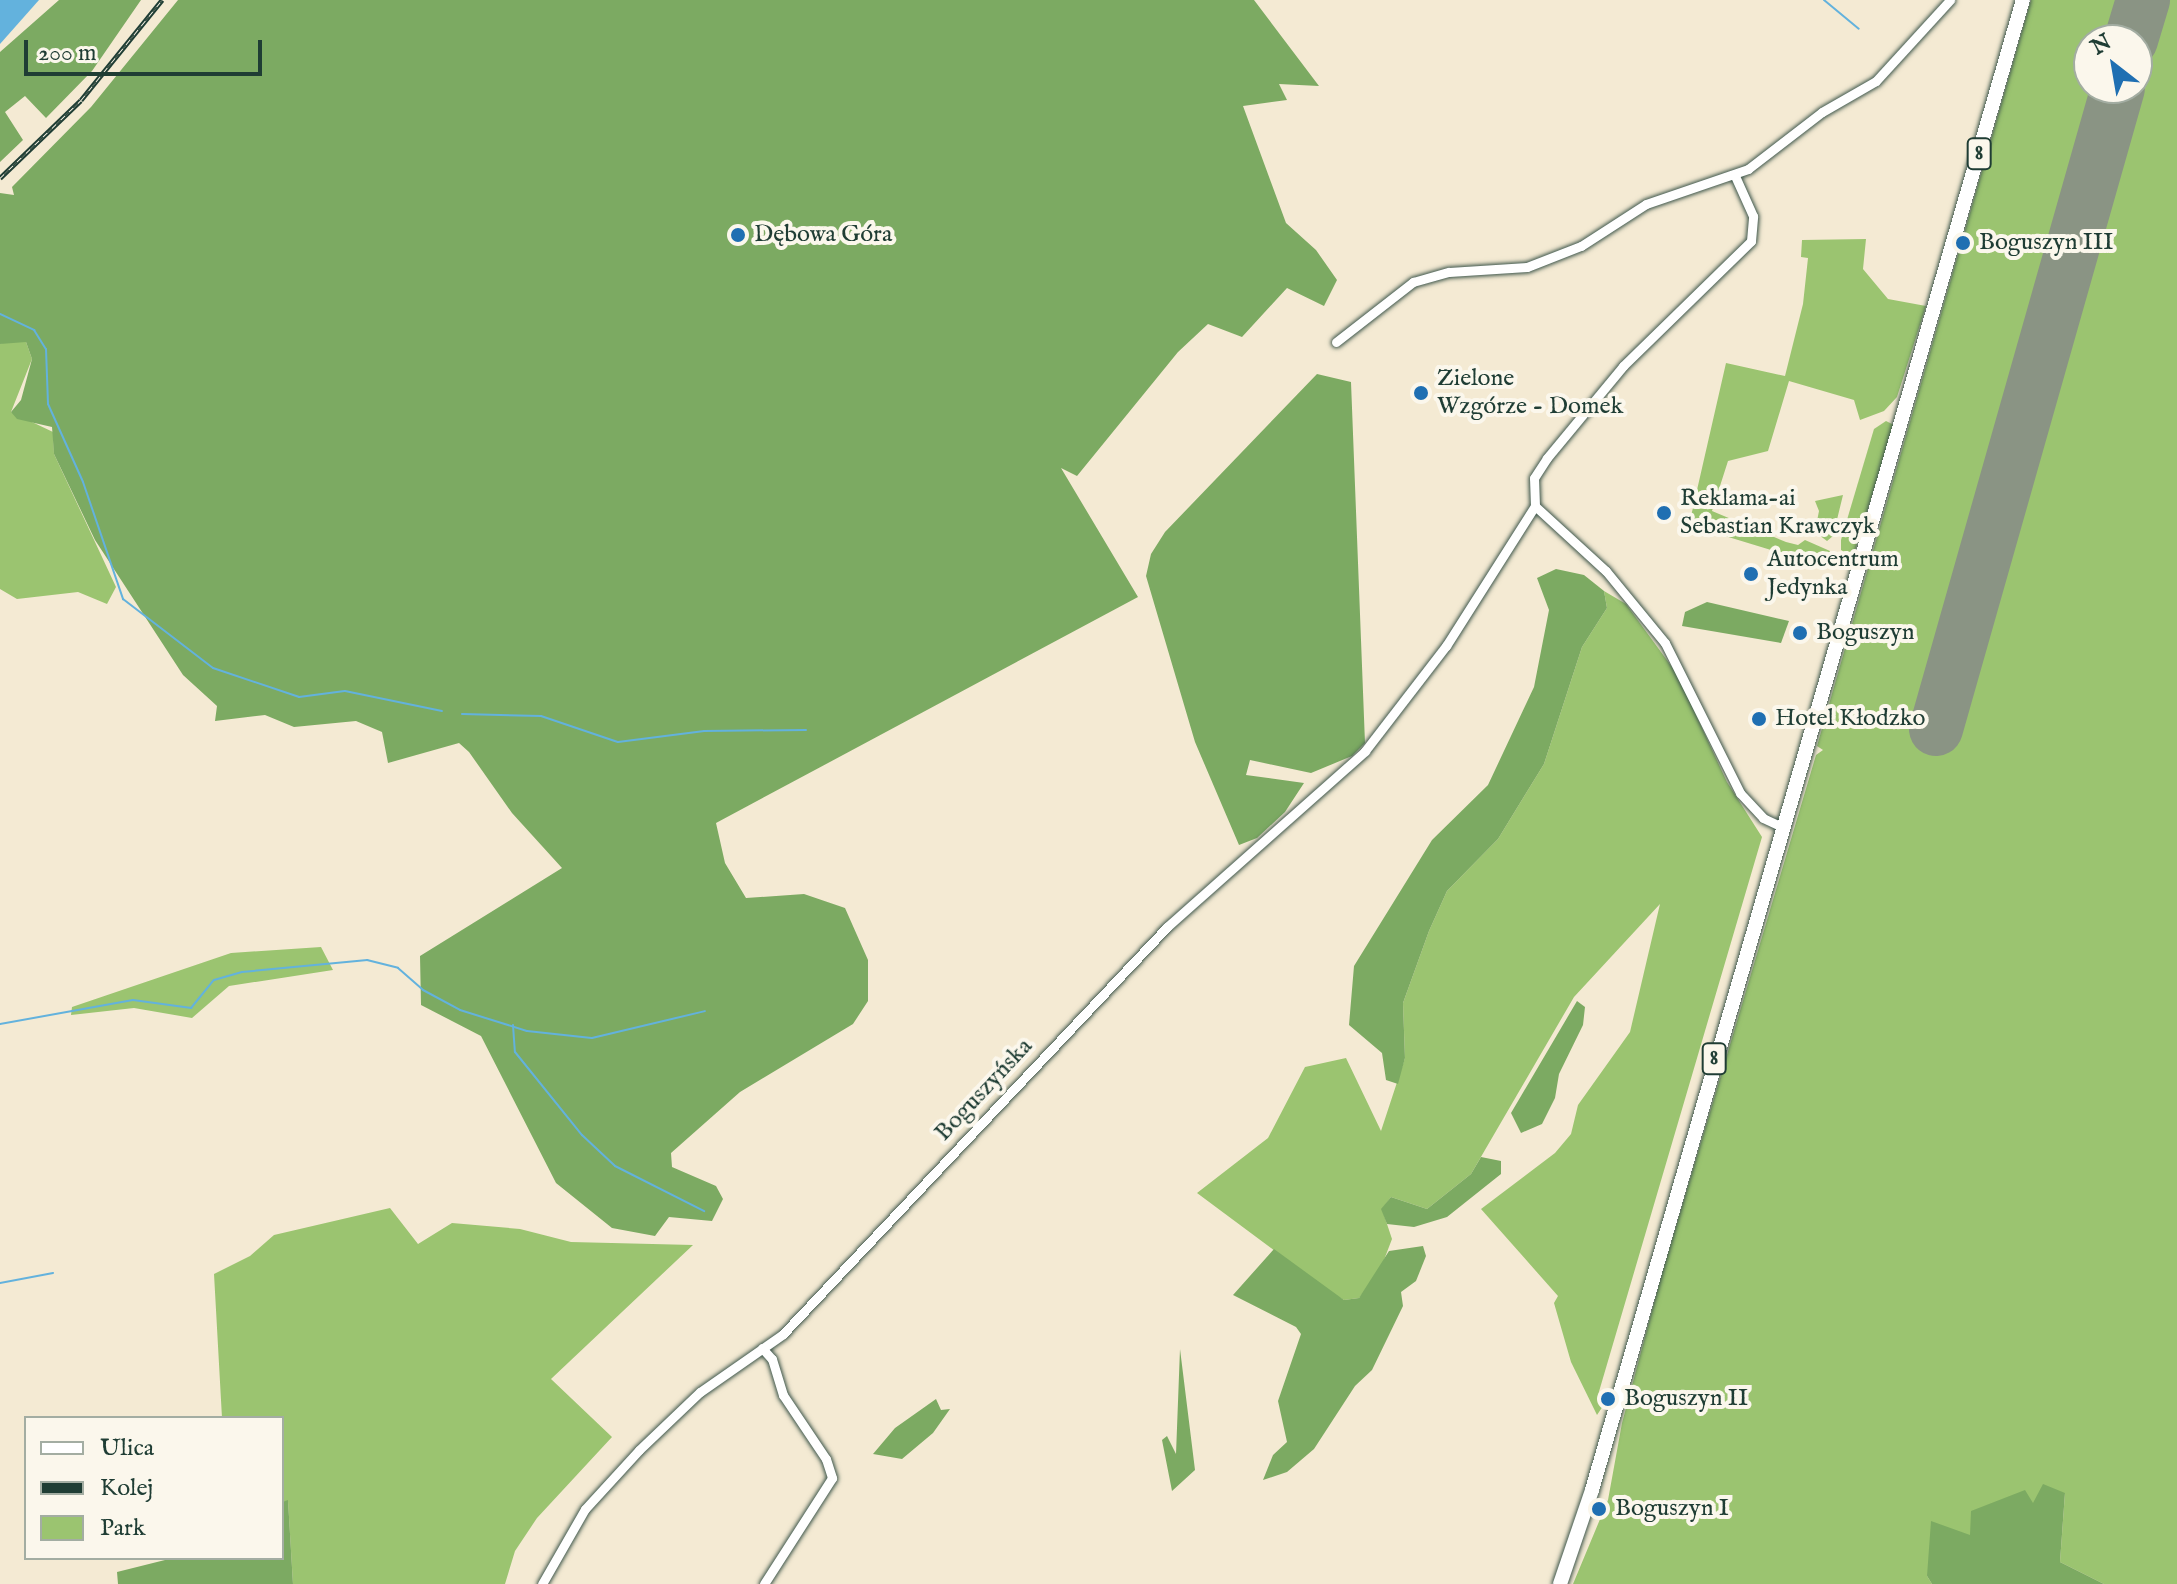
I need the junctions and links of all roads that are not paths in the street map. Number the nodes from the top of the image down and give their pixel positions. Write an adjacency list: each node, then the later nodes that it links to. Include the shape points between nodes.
1 (1950, 0): 3 (street, via 1876,81 1822,112 1789,143)
2 (2023, 0): 6 (highway, 8)
3 (1735, 176): 4 (street, via 1646,204 1581,246 1527,267 1449,272 1413,282); 5 (street, via 1753,216 1751,241 1586,409 1534,478)
4 (1336, 342)
5 (1535, 506): 6 (street, via 1606,571 1665,643 1740,793 1763,818); 7 (street, Boguszyńska, via 1446,646 1379,734 1167,927 814,1303)
6 (1784, 828): 10 (highway, 8)
7 (762, 1348): 8 (street, Boguszyńska, via 700,1392 639,1450 585,1509); 9 (street, via 832,1478)
8 (542, 1584)
9 (764, 1584)
10 (1560, 1584)

